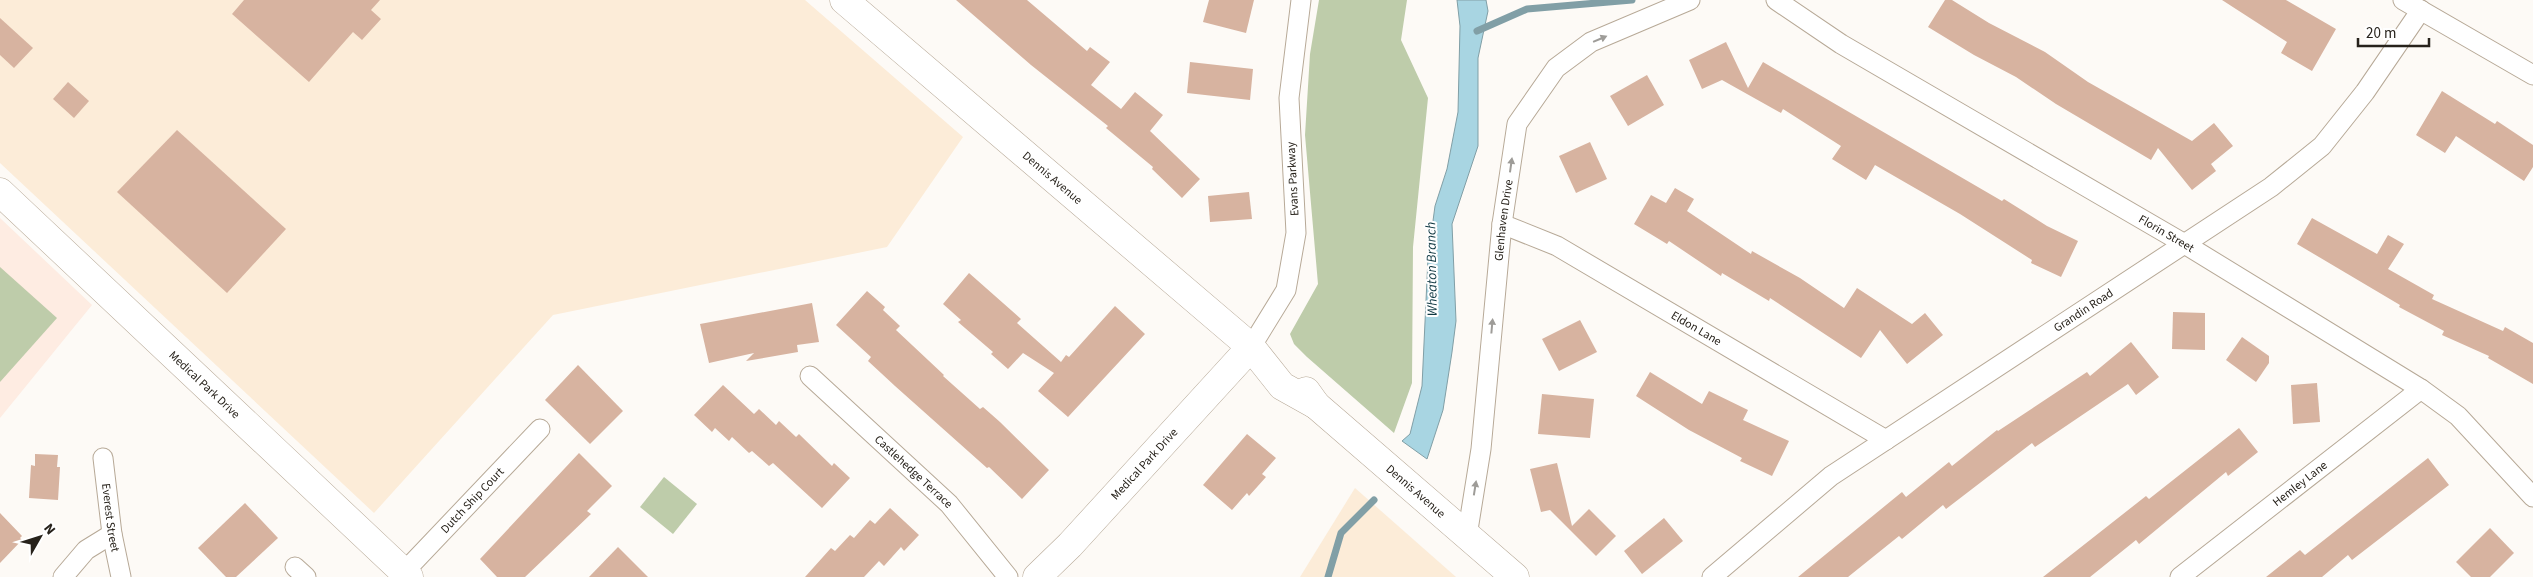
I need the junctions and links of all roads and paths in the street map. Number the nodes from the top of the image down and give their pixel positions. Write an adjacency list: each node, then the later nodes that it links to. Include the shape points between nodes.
1 (844, 0): 11 (street, Dennis Avenue)
2 (1301, 0): 11 (street, Evans Parkway, via 1289,98 1296,233 1286,290)
3 (1690, 0): 9 (street, Glenhaven Drive, one-way to 3, via 1517,124 1556,68 1591,42)
4 (1776, 0): 10 (street, Florin Street, via 1841,44)
5 (2404, 0): 6 (street)
6 (2421, 10): 7 (street); 10 (street, Grandin Road, via 2322,146 2271,187)
7 (2533, 76)
8 (0, 192): 20 (street, Medical Park Drive)
9 (1502, 224): 15 (street, Eldon Lane, via 1557,246); 19 (street, Glenhaven Drive, one-way to 9, via 1481,449)
10 (2183, 243): 13 (street, Florin Street); 15 (street, Grandin Road)
11 (1254, 352): 19 (street, Dennis Avenue, via 1291,370 1316,405); 24 (street, Medical Park Drive)
12 (810, 376): 23 (street, Castlehedge Terrace, via 949,504)
13 (2420, 389): 17 (street, Florin Street, via 2458,416); 27 (street, Hemley Lane)
14 (540, 430): 20 (street, Dutch Ship Court)
15 (1886, 440): 26 (street, Grandin Road, via 1831,476)
16 (103, 458): 18 (street, Everest Street)
17 (2533, 497)
18 (112, 534): 21 (street, via 86,550); 22 (street, Everest Street)
19 (1467, 536): 25 (street, Dennis Avenue)
20 (406, 574)
21 (63, 577)
22 (121, 577)
23 (1008, 577)
24 (1037, 577)
25 (1515, 577)
26 (1712, 577)
27 (2180, 577)

